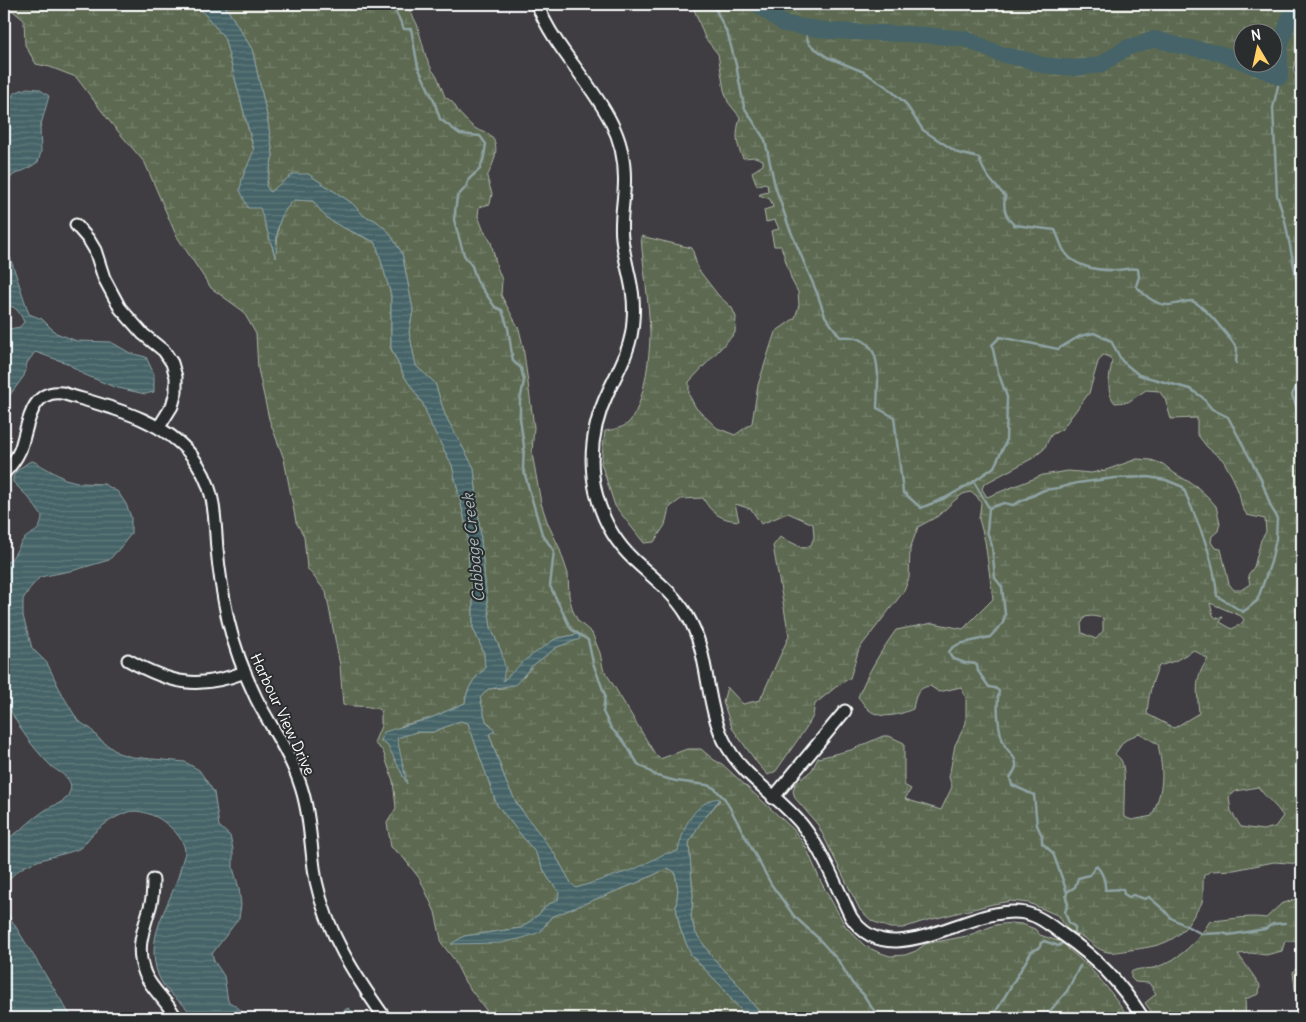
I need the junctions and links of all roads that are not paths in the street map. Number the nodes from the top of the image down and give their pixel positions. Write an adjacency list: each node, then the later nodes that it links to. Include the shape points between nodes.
1 (537, 4): 8 (street, via 553,38 604,109 622,156 625,190 622,237 632,282 634,319 628,349 596,428 592,461 601,509 614,536 634,560 671,594 689,618 701,646 718,728 734,758)
2 (76, 224): 3 (street, via 89,240 120,308 172,363 177,384 175,399)
3 (158, 427): 4 (street, Harbour View Drive, via 62,392 49,393 35,405 17,455); 6 (street, Harbour View Drive, via 191,456 211,493 223,591 235,646)
4 (4, 473)
5 (128, 660): 6 (street, via 161,676 187,682 213,682)
6 (245, 672): 11 (street, Harbour View Drive, via 300,783 317,882 334,936)
7 (845, 711): 8 (street)
8 (773, 798): 12 (street, via 802,824 855,922 864,932 889,942 902,942 1007,912 1035,916 1096,960 1114,978)
9 (153, 880): 10 (street, via 153,895 140,940 142,963 150,982)
10 (176, 1018)
11 (385, 1018)
12 (1143, 1018)

